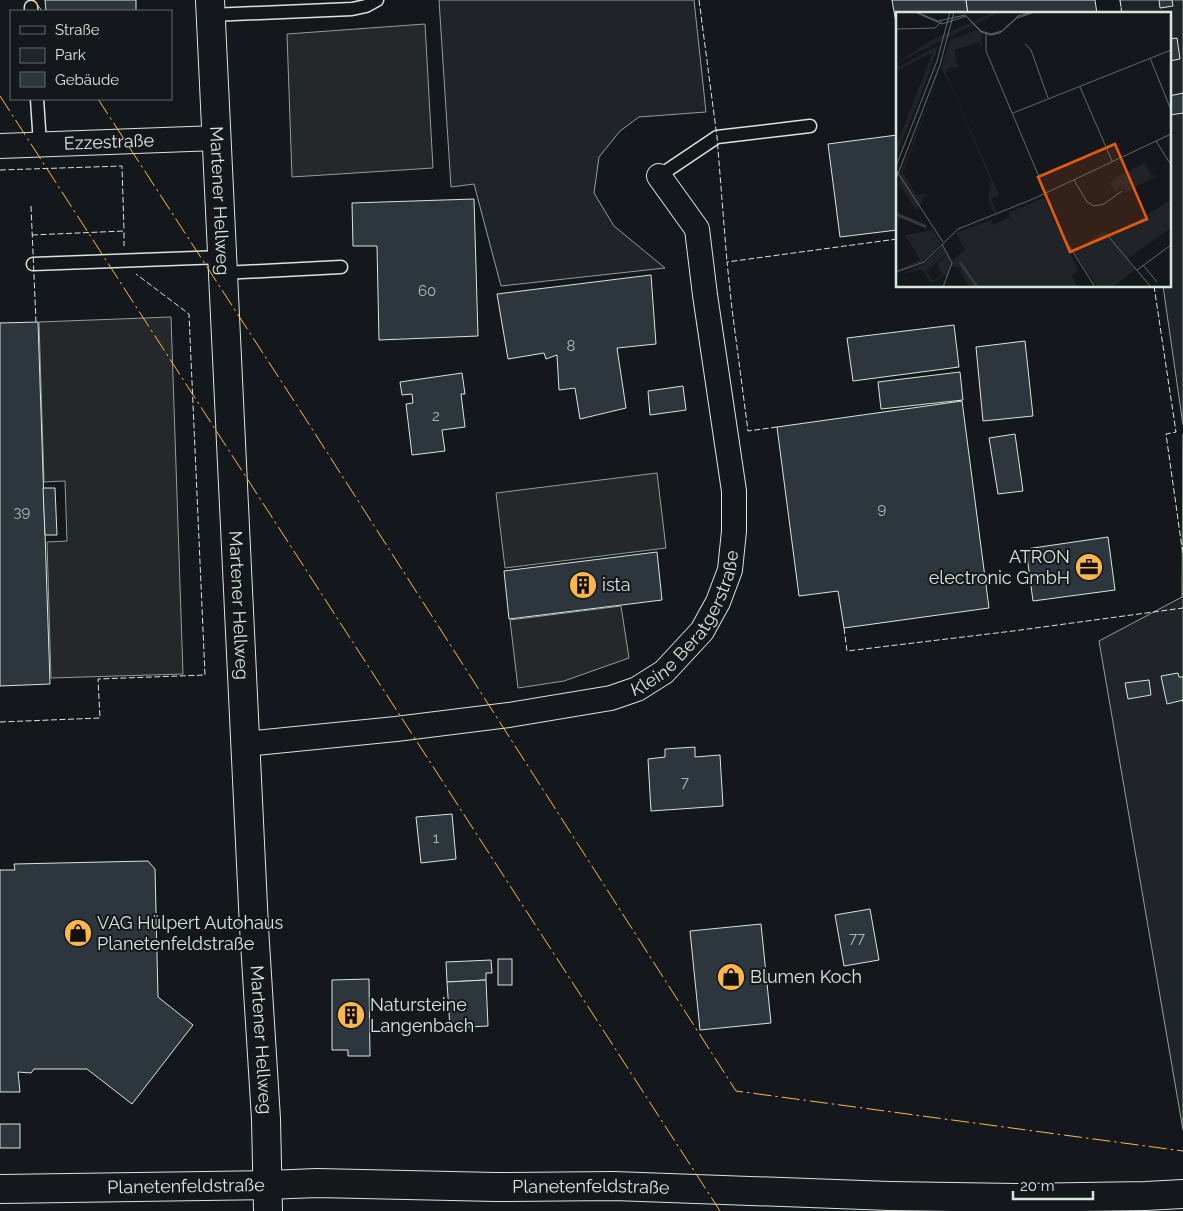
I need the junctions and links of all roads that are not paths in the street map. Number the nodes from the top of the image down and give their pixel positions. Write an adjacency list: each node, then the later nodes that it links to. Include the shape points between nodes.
1 (377, 0): 2 (lane, via 366,6)
2 (349, 4): 3 (lane)
3 (336, 5): 4 (lane)
4 (210, 8): 7 (street, Martener Hellweg)
5 (37, 100): 8 (lane)
6 (810, 126): 10 (lane, via 717,137)
7 (216, 138): 8 (street, Ezzestraße); 12 (street, Martener Hellweg)
8 (40, 144): 9 (street, Ezzestraße)
9 (0, 146)
10 (659, 176): 14 (street, Kleine Beratgerstraße, via 698,229 734,491 730,570 702,631 664,672 637,689 611,698 472,720)
11 (34, 264): 12 (lane)
12 (222, 265): 13 (lane); 14 (street, Martener Hellweg)
13 (341, 267)
14 (246, 744): 17 (street, Martener Hellweg)
15 (0, 1189): 17 (street, Planetenfeldstraße)
16 (1183, 1194): 17 (street, Planetenfeldstraße, via 1018,1198 614,1186 317,1183)
17 (268, 1198)

